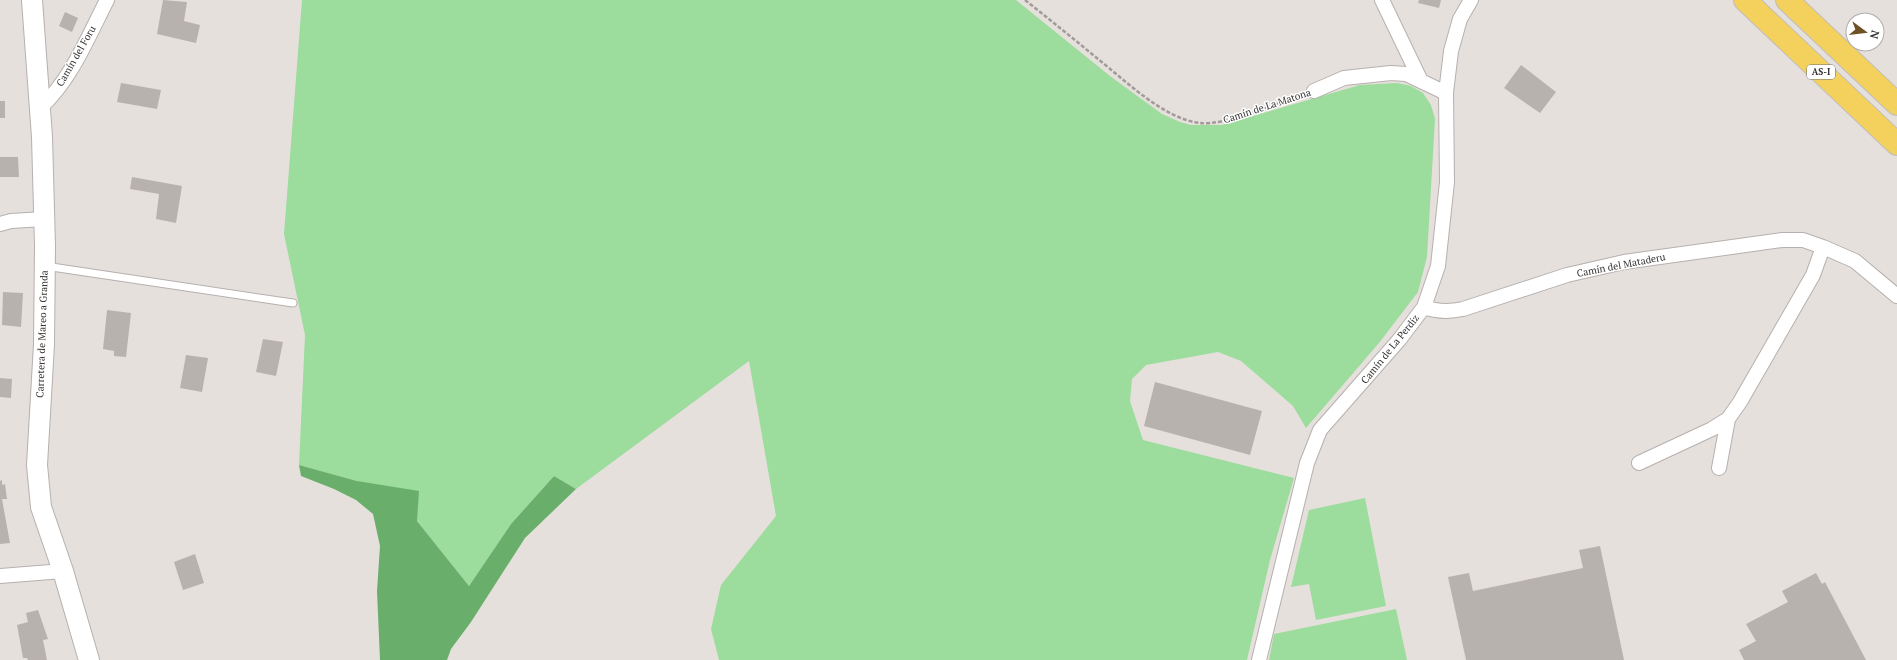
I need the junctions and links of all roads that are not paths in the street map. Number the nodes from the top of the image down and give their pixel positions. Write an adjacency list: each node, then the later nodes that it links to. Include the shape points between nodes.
1 (32, 0): 11 (street, Carretera de Mareo a Granda)
2 (107, 0): 11 (street, Camín del Foru, via 54,95)
3 (1382, 0): 7 (street)
4 (1471, 0): 9 (street, Camín de La Perdiz, via 1460,19 1451,51)
5 (1745, 0): 12 (highway, AS-I)
6 (1787, 0): 10 (highway, AS-I)
7 (1420, 79): 8 (street, Camín de La Matona, via 1406,74 1391,73 1344,78); 9 (street, Camín de La Matona)
8 (1314, 91)
9 (1446, 92): 19 (street, Camín de La Perdiz, via 1447,182 1438,266)
10 (1897, 104)
11 (40, 108): 13 (street, Carretera de Mareo a Granda)
12 (1897, 144)
13 (44, 219): 14 (street); 16 (street, Carretera de Mareo a Granda)
14 (0, 224)
15 (1823, 247): 17 (street, Camín del Mataderu, via 1855,261); 19 (street, Camín del Mataderu, via 1803,240 1782,240 1624,262 1552,279 1463,309 1433,311); 20 (street, via 1813,275)
16 (45, 266): 18 (lane); 23 (street, Carretera de Mareo a Granda, via 44,344 37,465 41,507)
17 (1897, 296)
18 (293, 303)
19 (1424, 307): 26 (street, Camín de La Perdiz, via 1399,340 1320,430 1307,463)
20 (1728, 419): 21 (street); 22 (street)
21 (1639, 463)
22 (1719, 468)
23 (63, 571): 24 (street); 25 (street, Carretera de Mareo a Granda)
24 (0, 576)
25 (89, 660)
26 (1259, 660)

